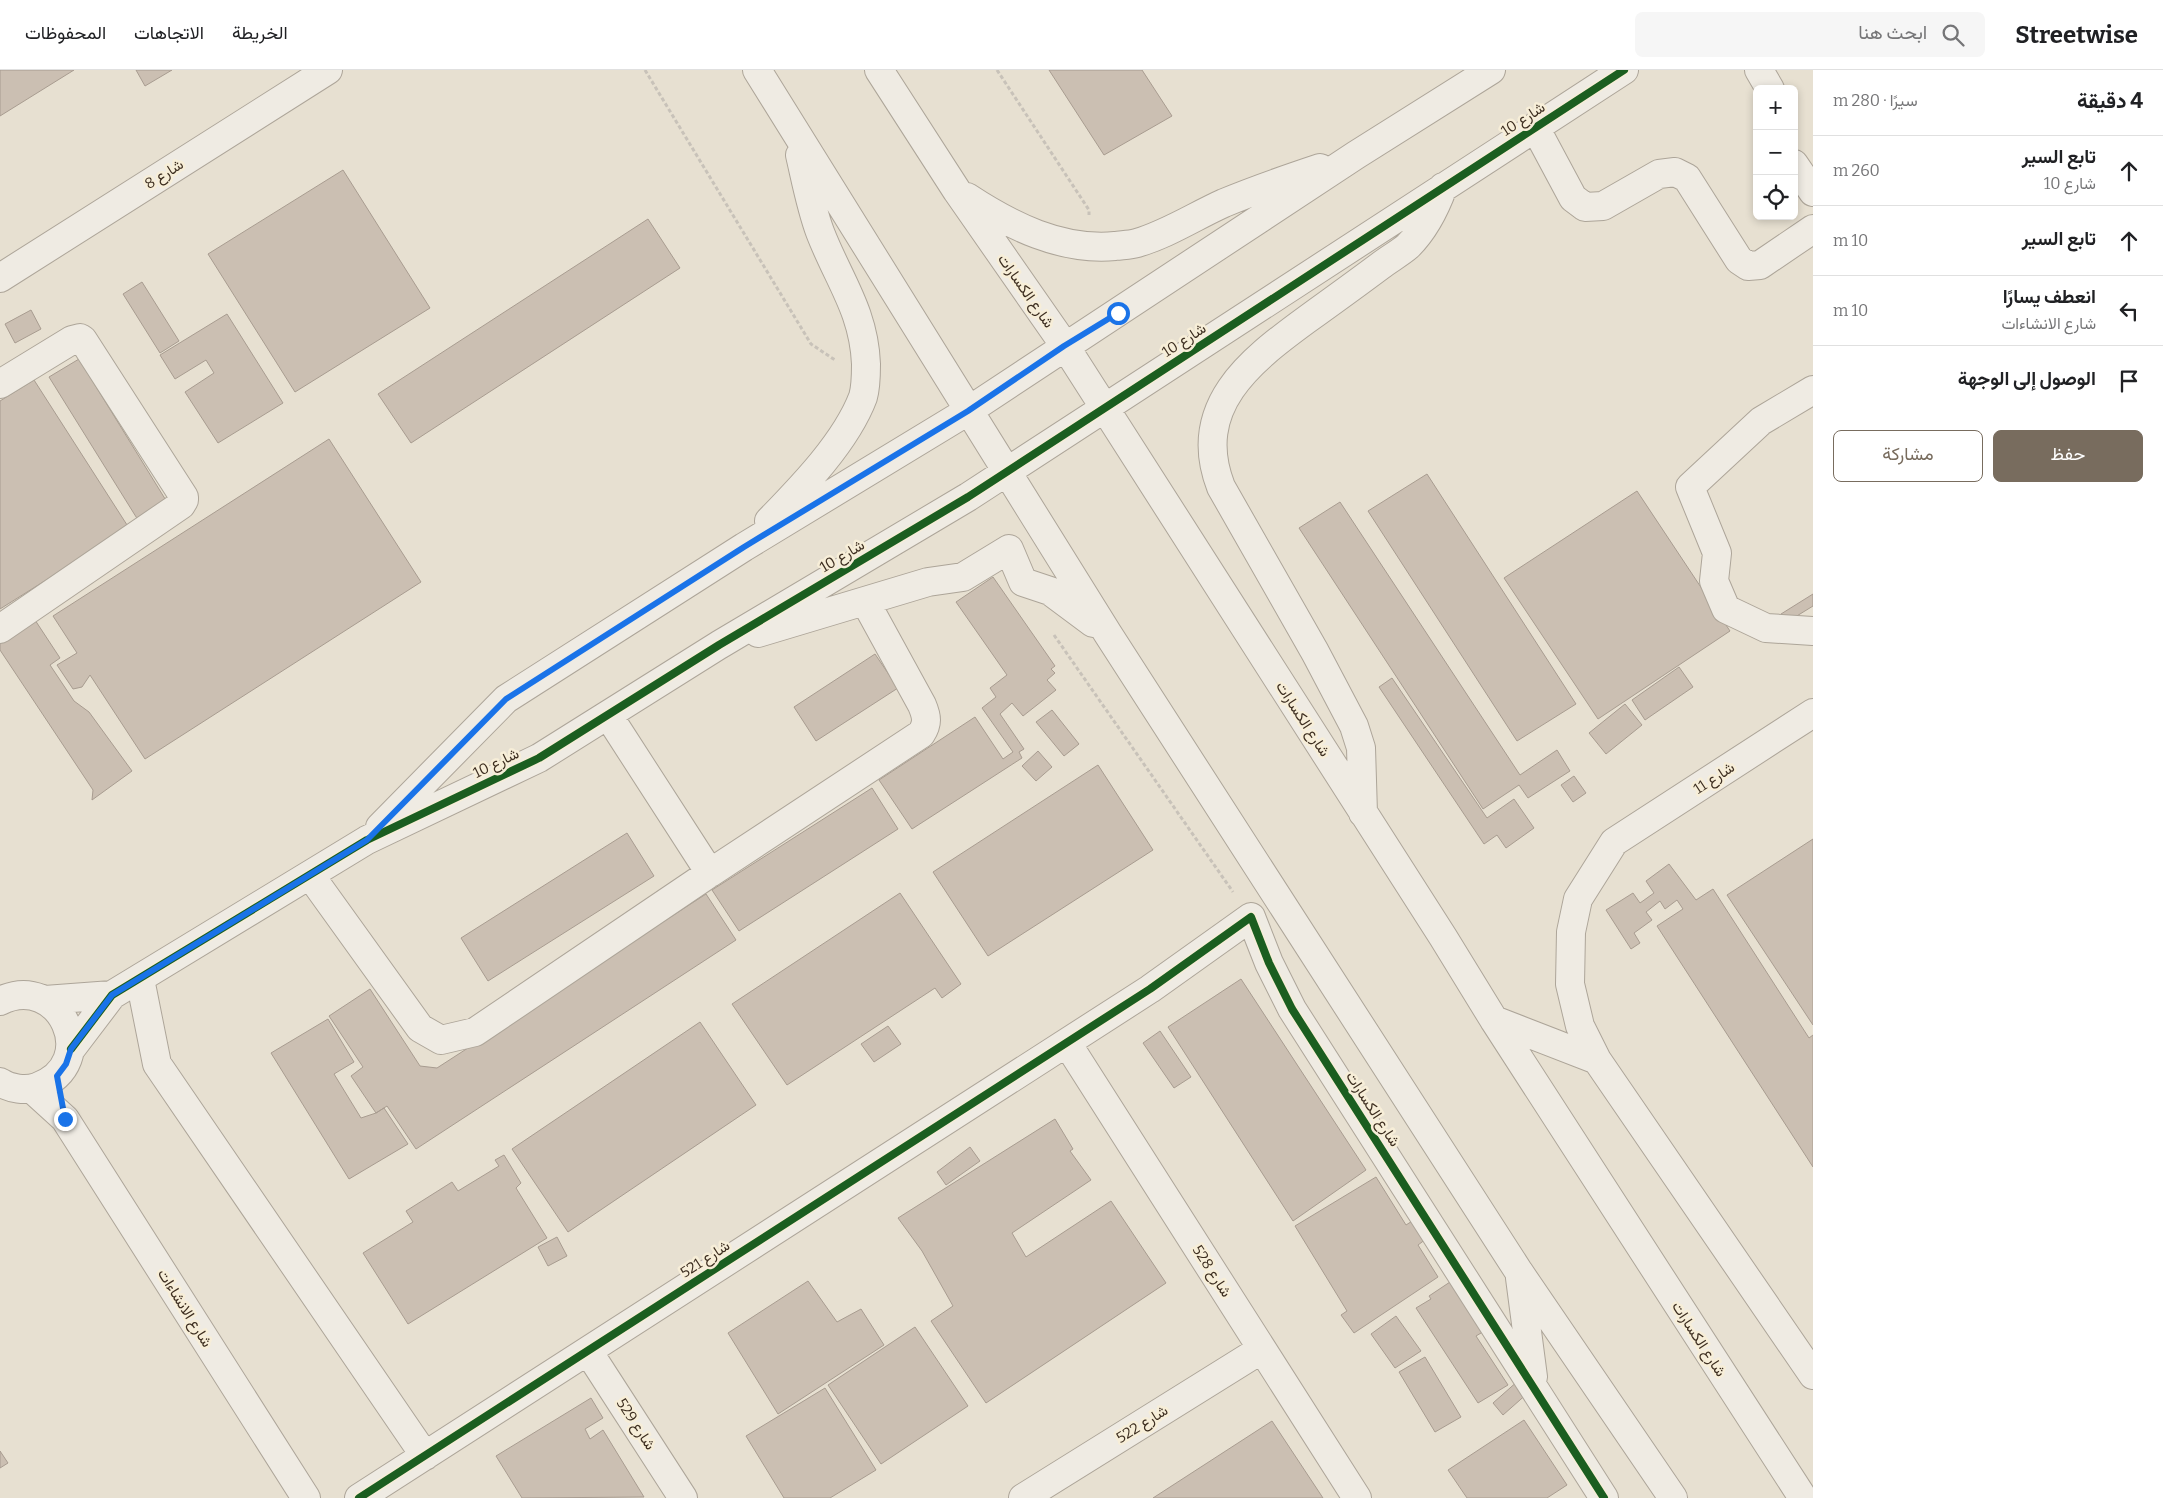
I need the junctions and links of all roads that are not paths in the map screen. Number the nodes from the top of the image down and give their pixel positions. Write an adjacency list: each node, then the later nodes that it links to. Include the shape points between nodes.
1 (328, 70): 16 (street, شارع 8)
2 (757, 70): 8 (street)
3 (879, 70): 13 (street, شارع الكسارات)
4 (1491, 70): 10 (street, شارع 10)
5 (1624, 70): 9 (street, شارع 10)
6 (1759, 70): 7 (street)
7 (1768, 85)
8 (792, 126): 21 (street); 23 (street, via 820,232 860,321 866,381 853,419 815,473)
9 (1535, 128): 12 (street, شارع 10); 15 (street, via 1573,198 1585,207 1603,206 1659,174 1675,172 1687,178 1739,260 1748,266 1760,265)
10 (1356, 156): 13 (street, via 1267,186 1136,243 1094,247 1066,244 1030,232 995,216); 17 (street, شارع 10)
11 (1798, 170): 14 (street)
12 (1443, 187): 20 (street, شارع 10); 31 (street, via 1433,215 1408,246 1265,350 1242,372 1224,399 1214,432 1215,471 1221,487 1354,726 1361,748)
13 (957, 191): 17 (street, شارع الكسارات)
14 (1813, 192)
15 (1813, 229)
16 (0, 278)
17 (1064, 346): 20 (street, شارع الكسارات); 21 (street, شارع 10)
18 (0, 384): 25 (street, via 80,338 184,500)
19 (1813, 390): 26 (street, via 1761,421 1690,487 1717,553 1714,581 1726,609 1766,628)
20 (1104, 408): 22 (street, شارع 10); 31 (street, شارع الكسارات)
21 (968, 411): 22 (street); 23 (street, شارع 10)
22 (1006, 472): 27 (street); 28 (street, شارع 10)
23 (744, 547): 32 (street, شارع 10, via 506,699)
24 (865, 601): 27 (street, via 928,582 963,577 1009,549 1023,582 1050,591); 28 (street); 33 (street, via 922,705 927,717 926,726 921,734)
25 (0, 628)
26 (1813, 631)
27 (1108, 634): 47 (street)
28 (719, 646): 30 (street, شارع 10)
29 (1813, 713): 42 (street, شارع 11, via 1614,842 1578,899 1571,932 1570,984 1580,1026)
30 (608, 715): 32 (street, شارع 10, via 539,758); 33 (street)
31 (1363, 813): 39 (street, شارع الكسارات)
32 (367, 840): 34 (street, شارع 10)
33 (710, 873): 34 (street, via 475,1032 441,1040 420,1028)
34 (310, 875): 35 (street, شارع 10)
35 (140, 979): 37 (street, شارع 10); 52 (street, via 156,1064)
36 (5, 995): 38 (street, شارع 10)
37 (112, 995): 38 (street, شارع 10); 41 (street, شارع 10)
38 (45, 1000): 41 (street, via 57,1008 66,1021)
39 (1494, 1020): 42 (street); 60 (street, شارع الكسارات)
40 (1066, 1043): 48 (street, شارع 528); 49 (street, شارع 521); 51 (street, شارع الكسارات, via 1150,989 1251,917 1269,964 1292,1008)
41 (71, 1049): 43 (street, شارع 10)
42 (1597, 1060): 50 (street)
43 (57, 1076): 45 (street); 46 (street, شارع الانشاءات)
44 (1, 1084): 45 (street)
45 (32, 1089): 46 (street, شارع الانشاءات)
46 (65, 1119): 53 (street, شارع الانشاءات)
47 (1519, 1272): 51 (street); 59 (street)
48 (1262, 1349): 56 (street, شارع 522); 57 (street, شارع 528)
49 (588, 1351): 52 (street, شارع 521); 55 (street, شارع 529)
50 (1809, 1367)
51 (1534, 1386): 58 (street, شارع الكسارات)
52 (425, 1456): 54 (street, شارع 521)
53 (306, 1498)
54 (359, 1498)
55 (683, 1498)
56 (1023, 1498)
57 (1357, 1498)
58 (1604, 1498)
59 (1673, 1498)
60 (1803, 1498)

